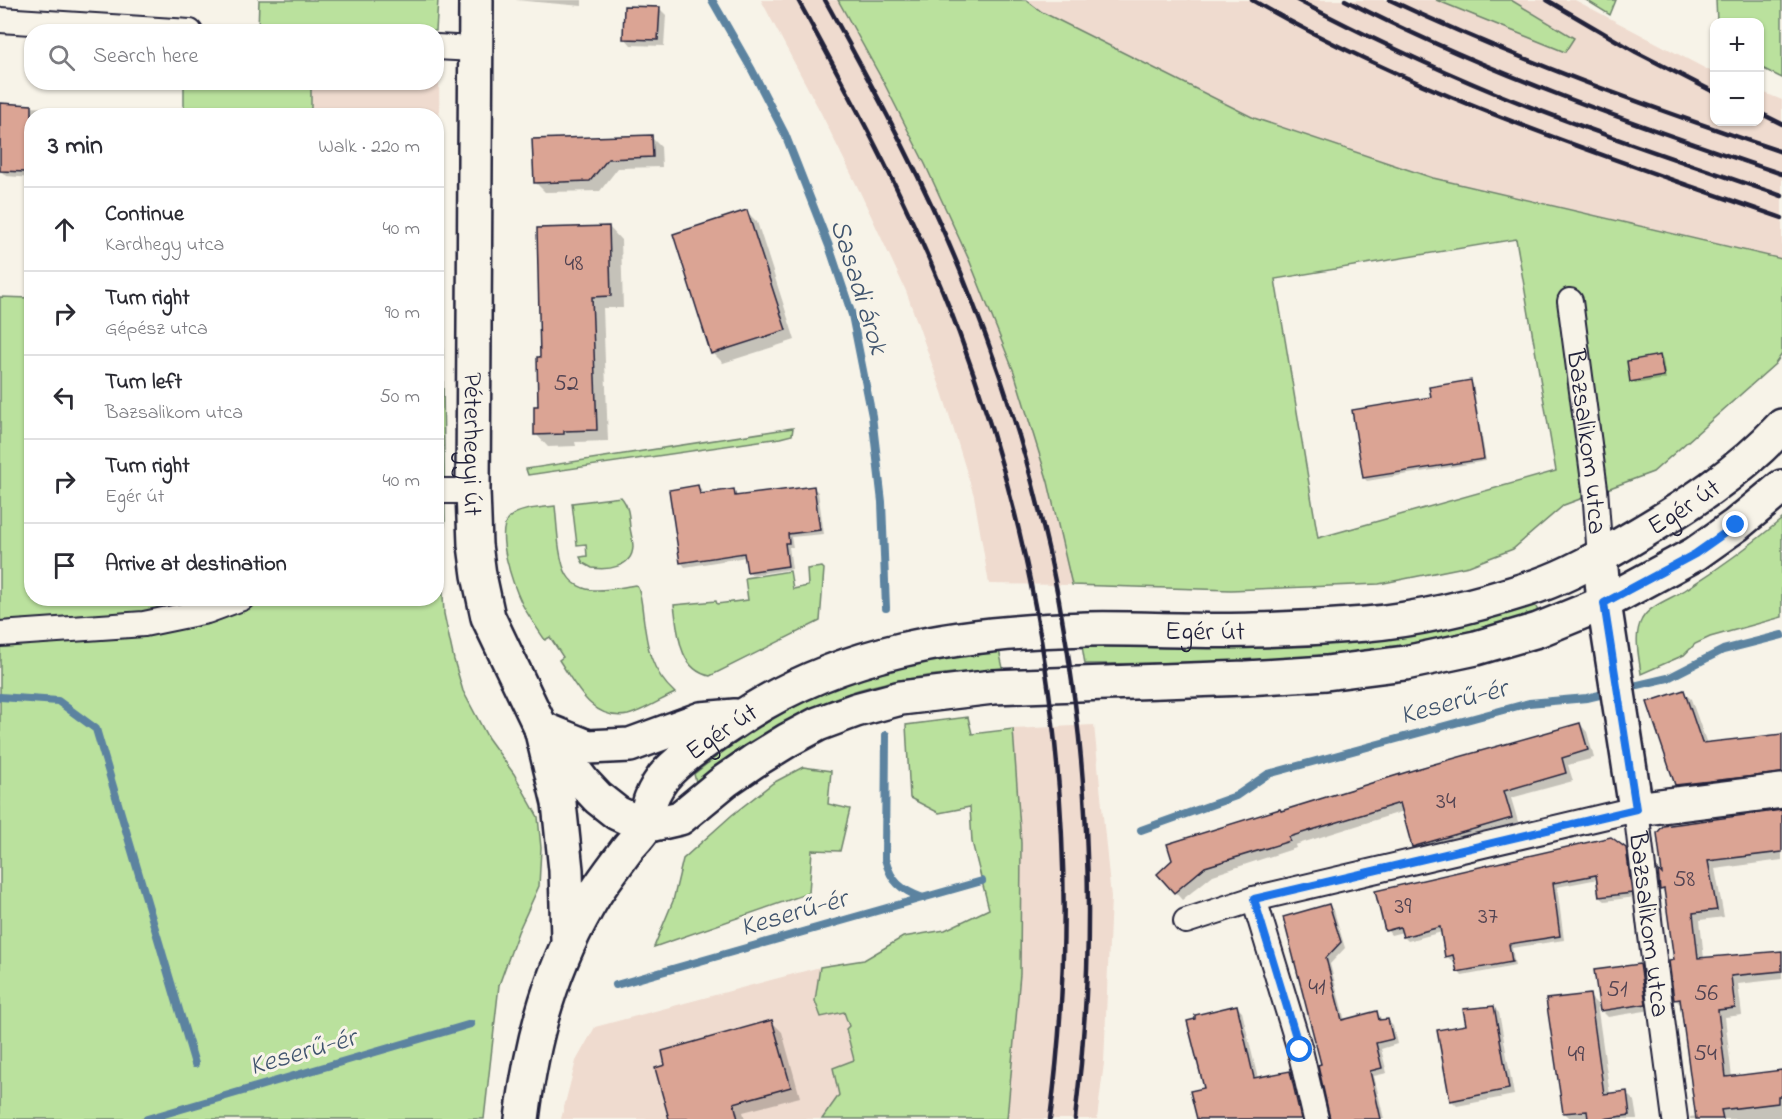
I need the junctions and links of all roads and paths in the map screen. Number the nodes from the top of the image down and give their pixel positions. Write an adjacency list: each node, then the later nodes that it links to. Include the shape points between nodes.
1 (476, 0): 5 (main road, Péterhegyi út)
2 (0, 20): 3 (street)
3 (63, 24)
4 (444, 47): 5 (street)
5 (474, 49): 10 (main road, Péterhegyi út)
6 (1570, 301): 11 (street, Bazsalikom utca)
7 (1782, 426): 11 (main road, Egér út, via 1713,487)
8 (1782, 487): 12 (main road, Egér út, via 1695,554)
9 (444, 491): 10 (street)
10 (473, 491): 16 (main road, Péterhegyi út, via 475,545 488,616)
11 (1600, 557): 12 (main road, Bazsalikom utca); 15 (main road, Egér út, via 1540,585 1497,598 1369,624 1254,630 1085,629 939,641 874,655 838,668 792,686)
12 (1604, 603): 18 (main road, Bazsalikom utca); 19 (main road, Egér út, via 1538,630 1405,663 1246,678 993,687 901,698 818,724 725,781 680,818)
13 (220, 606): 14 (street, via 144,624)
14 (0, 634)
15 (743, 715): 16 (main road, via 701,719 630,745 588,747); 19 (main road, Egér út, via 667,773 651,796)
16 (541, 728): 19 (main road, Péterhegyi út, via 598,798 617,813); 22 (main road, via 559,803 567,880)
17 (1782, 792): 18 (main road)
18 (1636, 809): 20 (street); 25 (street, Bazsalikom utca)
19 (645, 826): 22 (main road, Egér út, via 596,893)
20 (1254, 899): 21 (street); 24 (street, via 1300,1050)
21 (1186, 921)
22 (568, 943): 23 (main road, Egér út, via 531,1054)
23 (522, 1119)
24 (1316, 1119)
25 (1675, 1119)

